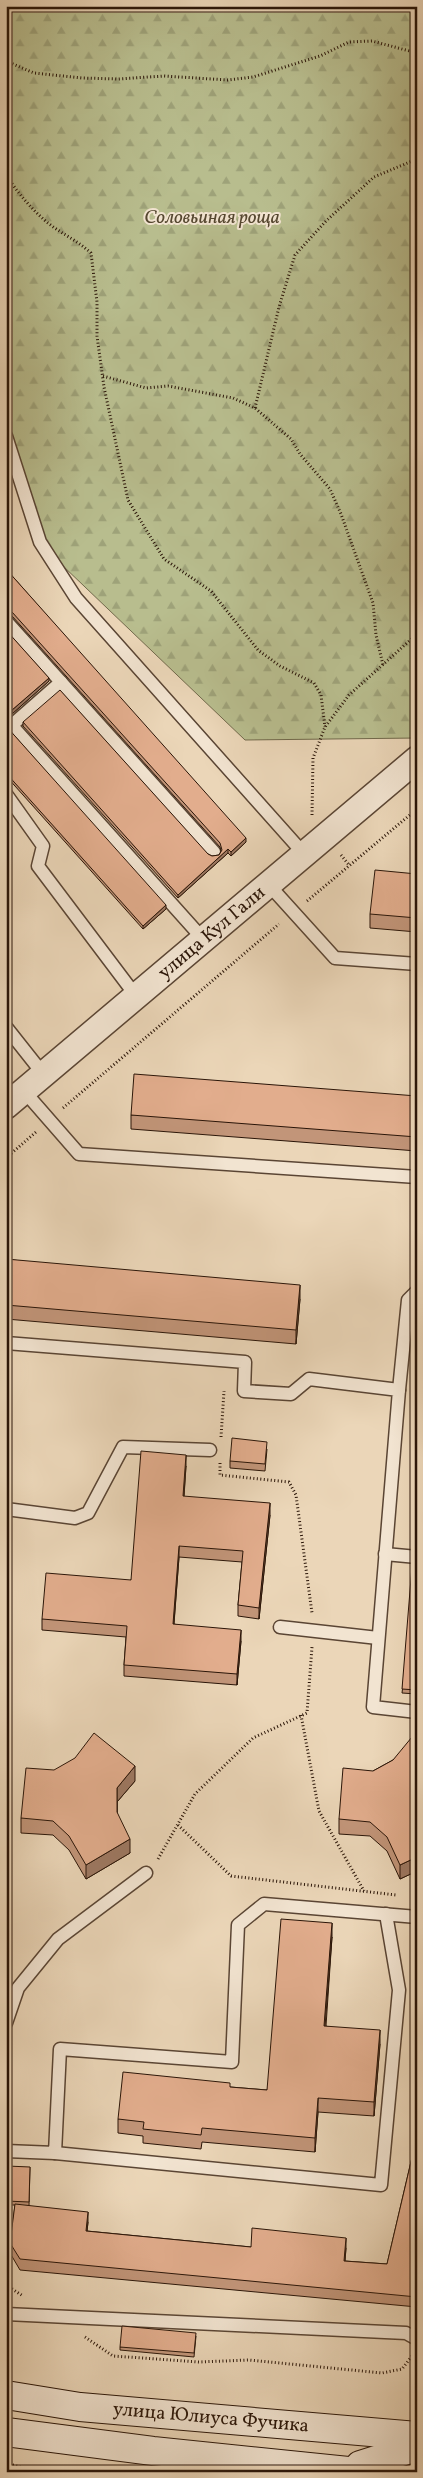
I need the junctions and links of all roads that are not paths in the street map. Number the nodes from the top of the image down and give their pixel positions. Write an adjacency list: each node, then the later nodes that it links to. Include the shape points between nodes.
1 (6, 436): 8 (lane, via 40,542 76,598)
2 (6, 621): 3 (lane)
3 (61, 682): 4 (lane); 7 (lane)
4 (9, 722): 10 (lane)
5 (417, 760): 8 (street, улица Кул Гали)
6 (6, 794): 12 (lane, via 43,846 38,866)
7 (214, 852)
8 (305, 855): 9 (street, улица Кул Гали)
9 (269, 885): 10 (street, улица Кул Гали); 11 (lane, via 336,958)
10 (204, 940): 12 (street, улица Кул Гали)
11 (417, 964)
12 (136, 996): 14 (street, улица Кул Гали)
13 (6, 1027): 14 (lane)
14 (44, 1075): 15 (street, улица Кул Гали)
15 (15, 1098): 16 (lane, via 49,1120 78,1154)
16 (417, 1177)
17 (417, 1291): 19 (lane, via 408,1300)
18 (6, 1343): 19 (lane, via 245,1362 244,1391 291,1394 309,1379)
19 (399, 1390): 22 (lane)
20 (217, 1450): 21 (lane, via 123,1447 88,1514 75,1518)
21 (6, 1509)
22 (385, 1554): 23 (lane); 25 (lane)
23 (417, 1557)
24 (280, 1627): 25 (lane)
25 (378, 1638): 26 (lane, via 373,1707)
26 (417, 1712)
27 (146, 1874): 30 (lane, via 58,1939 18,1988)
28 (386, 1914): 29 (lane); 32 (lane, via 264,1904 238,1925 232,2062 60,2048); 32 (lane, via 399,1990 382,2185)
29 (417, 1917)
30 (6, 2024)
31 (6, 2151): 32 (lane)
32 (55, 2153)
33 (6, 2314): 34 (lane, via 406,2333)
34 (417, 2339)
35 (6, 2395): 37 (main road, улица Юлиуса Фучика, via 80,2407)
36 (6, 2432): 39 (main road, улица Юлиуса Фучика)
37 (417, 2436)
38 (417, 2447): 39 (main road, via 360,2465)
39 (357, 2472)

